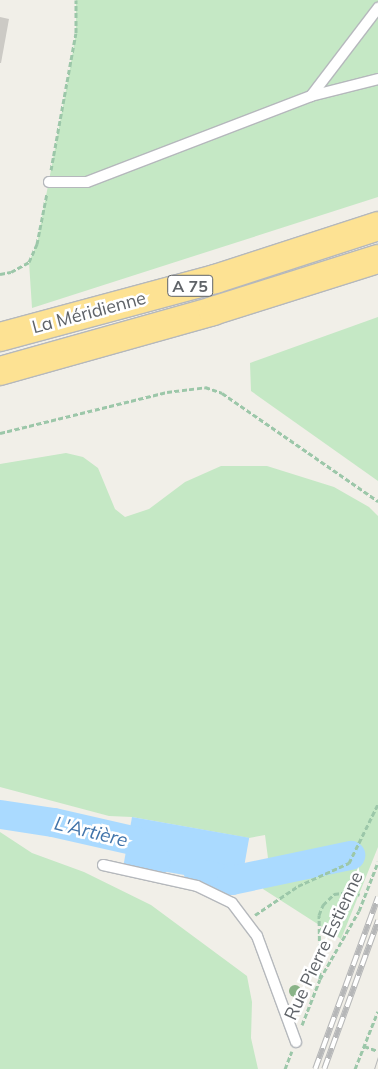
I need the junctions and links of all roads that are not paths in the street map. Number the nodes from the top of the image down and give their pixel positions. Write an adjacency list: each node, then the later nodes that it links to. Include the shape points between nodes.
1 (378, 8): 3 (lane)
2 (378, 78): 3 (lane)
3 (311, 96): 4 (lane, via 87,182)
4 (49, 182)
5 (378, 226): 7 (highway, La Méridienne / A 75, via 215,279)
6 (378, 259): 8 (highway, La Méridienne / A 75, via 213,311)
7 (0, 337)
8 (0, 370)
9 (103, 864): 10 (lane, via 217,893 232,903 257,936)
10 (296, 1042)

